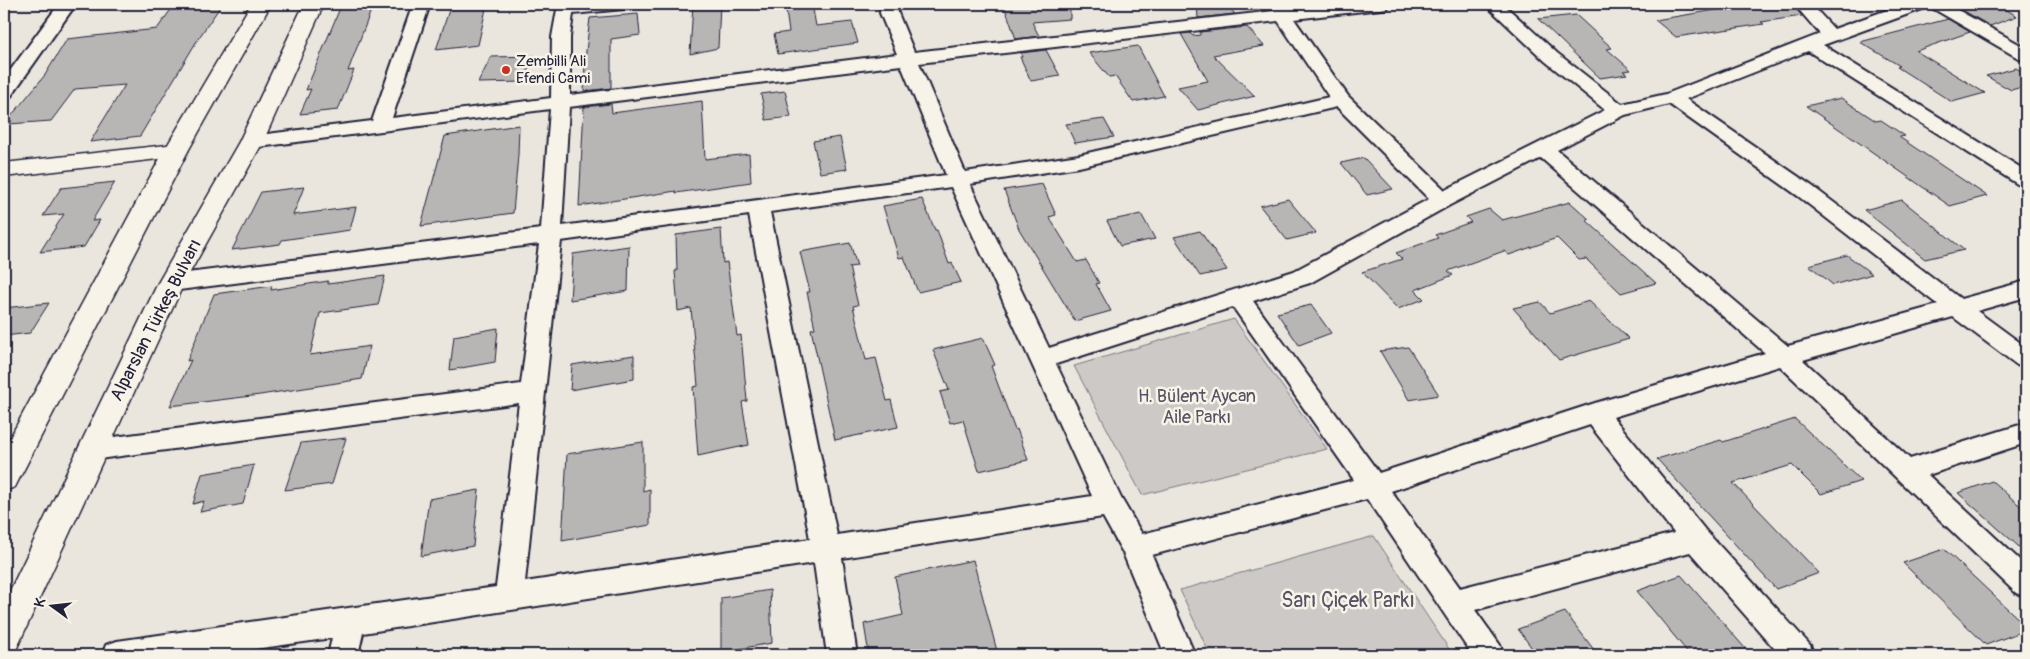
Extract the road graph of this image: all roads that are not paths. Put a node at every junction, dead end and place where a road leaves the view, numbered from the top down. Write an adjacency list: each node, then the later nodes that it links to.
1 (67, 4): 18 (street)
2 (261, 4): 27 (main road)
3 (314, 4): 25 (main road, Alparslan Türkeş Bulvarı)
4 (421, 4): 24 (street)
5 (623, 4): 12 (street)
6 (889, 4): 17 (street)
7 (1380, 4): 13 (street)
8 (1493, 4): 23 (street)
9 (1802, 4): 14 (street)
10 (1919, 4): 14 (street)
11 (1935, 4): 16 (street)
12 (566, 7): 22 (street)
13 (1282, 9): 17 (street); 21 (street)
14 (1831, 36): 15 (street)
15 (1809, 44): 20 (street); 30 (street)
16 (2026, 55)
17 (908, 58): 22 (street); 29 (street)
18 (12, 69): 19 (street)
19 (4, 92)
20 (1672, 98): 23 (street); 37 (street)
21 (1341, 100): 29 (street); 31 (street)
22 (560, 102): 24 (street); 33 (street)
23 (1618, 111): 26 (street)
24 (380, 126): 25 (street)
25 (251, 142): 34 (main road, Alparslan Türkeş Bulvarı)
26 (1543, 149): 31 (street); 38 (street)
27 (176, 152): 28 (main road); 46 (main road)
28 (4, 170)
29 (958, 180): 32 (street); 39 (street)
30 (2026, 180)
31 (1443, 200): 36 (street)
32 (758, 207): 33 (street); 50 (street)
33 (551, 235): 34 (street); 41 (street)
34 (171, 283): 44 (main road, Alparslan Türkeş Bulvarı)
35 (2026, 289): 37 (street)
36 (1238, 297): 39 (street); 47 (street)
37 (1957, 308): 38 (street); 40 (street)
38 (1784, 356): 42 (street); 45 (street)
39 (1042, 359): 48 (street)
40 (2026, 359)
41 (533, 392): 44 (street); 53 (street)
42 (1595, 414): 47 (street); 49 (street)
43 (2026, 433): 45 (street)
44 (91, 450): 56 (main road, Alparslan Türkeş Bulvarı)
45 (1905, 471): 52 (street)
46 (4, 478)
47 (1373, 486): 51 (street); 54 (street)
48 (1110, 505): 50 (street); 51 (street)
49 (1696, 540): 54 (street); 62 (street)
50 (826, 548): 53 (street); 59 (street)
51 (1135, 548): 60 (street)
52 (2026, 584)
53 (509, 597): 55 (street)
54 (1454, 603): 61 (street)
55 (350, 622): 57 (street); 58 (street)
56 (4, 639)
57 (117, 655)
58 (342, 655)
59 (842, 655)
60 (1180, 655)
61 (1489, 655)
62 (1798, 655)

